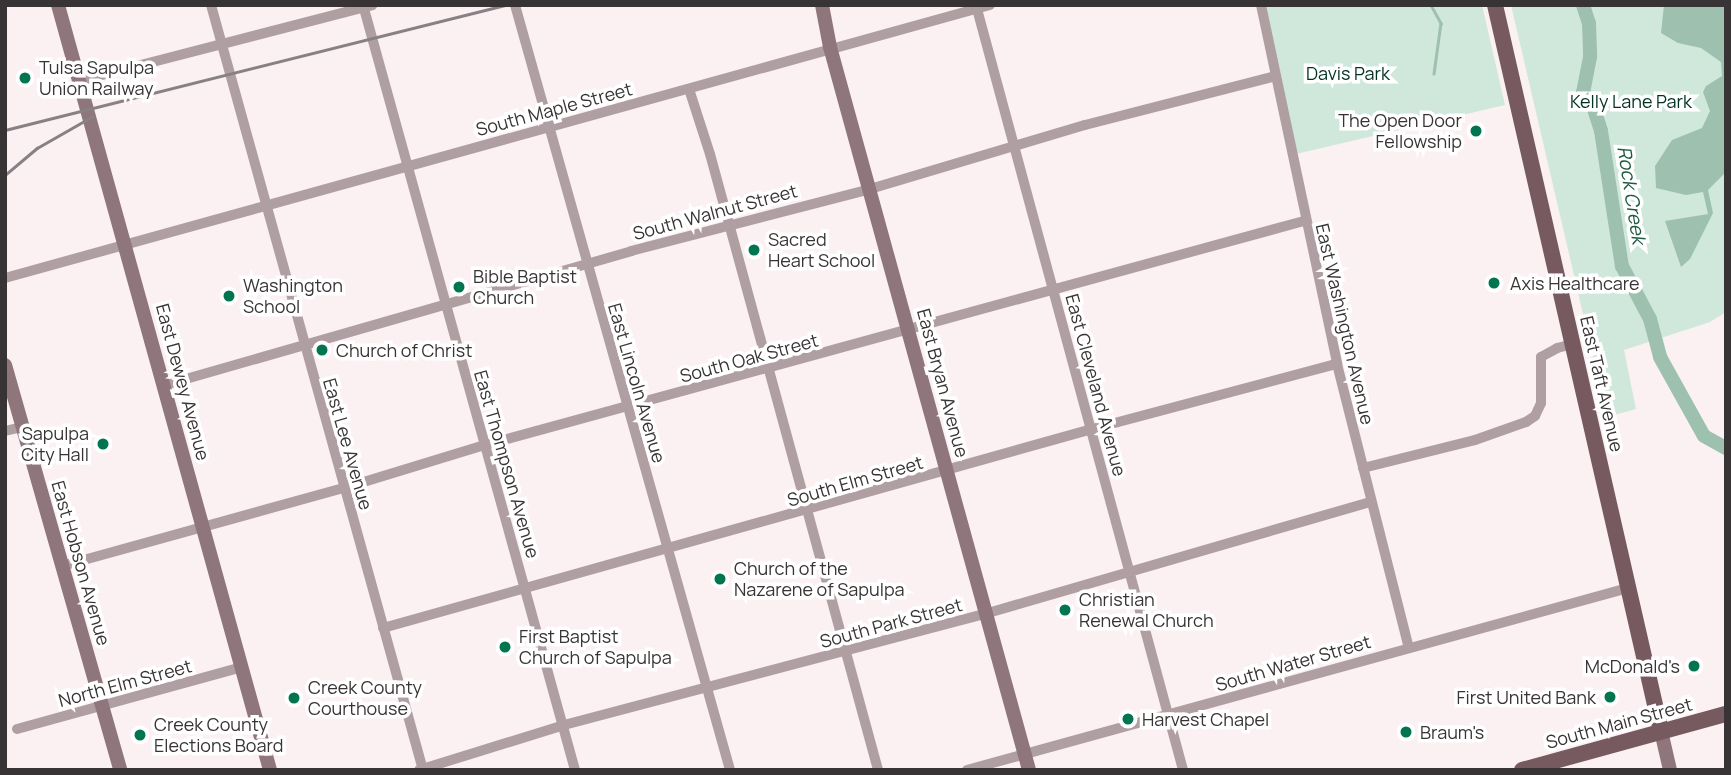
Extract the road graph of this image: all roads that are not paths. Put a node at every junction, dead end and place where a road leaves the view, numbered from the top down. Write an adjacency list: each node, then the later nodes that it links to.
1 (58, 5): 13 (street, East Dewey Avenue)
2 (211, 5): 10 (street, East Lee Avenue)
3 (515, 5): 15 (street, East Lincoln Avenue)
4 (822, 5): 11 (street, East Bryan Avenue)
5 (990, 5): 9 (street, South Maple Street)
6 (1261, 5): 12 (street, East Washington Avenue)
7 (1495, 5): 28 (main road, East Taft Avenue)
8 (366, 6): 10 (street); 17 (street, East Thompson Avenue)
9 (977, 9): 11 (street, South Maple Street); 16 (street, East Cleveland Avenue)
10 (222, 45): 13 (street); 19 (street, East Lee Avenue)
11 (830, 47): 14 (street, South Maple Street); 18 (street, East Bryan Avenue)
12 (1276, 76): 16 (street, South Walnut Street); 20 (street, East Washington Avenue)
13 (79, 81): 22 (street, East Dewey Avenue)
14 (689, 89): 15 (street, South Maple Street); 21 (street)
15 (548, 127): 17 (street, South Maple Street); 23 (street, East Lincoln Avenue)
16 (1013, 146): 18 (street, South Walnut Street); 25 (street, East Cleveland Avenue)
17 (407, 165): 19 (street, South Maple Street); 26 (street, East Thompson Avenue)
18 (870, 189): 21 (street, South Walnut Street); 27 (street, East Bryan Avenue)
19 (264, 206): 22 (street, South Maple Street); 29 (street, East Lee Avenue)
20 (1304, 221): 25 (street, South Oak Street); 30 (street, East Washington Avenue)
21 (729, 225): 23 (street, South Walnut Street); 32 (street)
22 (125, 244): 24 (street, South Maple Street); 33 (street, East Dewey Avenue)
23 (587, 264): 26 (street, South Walnut Street); 34 (street, East Lincoln Avenue)
24 (5, 278)
25 (1053, 289): 27 (street, South Oak Street); 36 (street, East Cleveland Avenue)
26 (445, 307): 29 (street, South Walnut Street); 38 (street, East Thompson Avenue)
27 (909, 330): 32 (street, South Oak Street); 40 (street, East Bryan Avenue)
28 (1573, 344): 39 (street); 49 (main road, East Taft Avenue)
29 (304, 345): 33 (street, South Walnut Street); 41 (street, East Lee Avenue)
30 (1336, 364): 36 (street, South Elm Street); 39 (street, East Washington Avenue)
31 (5, 365): 35 (street, East Hobson Avenue)
32 (768, 369): 34 (street, South Oak Street); 43 (street)
33 (164, 385): 44 (street, East Dewey Avenue)
34 (627, 408): 38 (street, South Oak Street); 45 (street, East Lincoln Avenue)
35 (22, 427): 37 (street); 46 (street, East Hobson Avenue)
36 (1092, 429): 40 (street, South Elm Street); 47 (street, East Cleveland Avenue)
37 (5, 431)
38 (485, 445): 41 (street, South Oak Street); 48 (street, East Thompson Avenue)
39 (1363, 468): 42 (street, East Washington Avenue)
40 (948, 471): 43 (street, South Elm Street); 50 (street, East Bryan Avenue)
41 (344, 488): 44 (street, South Oak Street); 51 (street, East Lee Avenue)
42 (1371, 502): 47 (street, South Park Street); 52 (street, East Washington Avenue)
43 (808, 511): 45 (street, South Elm Street); 53 (street)
44 (203, 527): 46 (street, South Oak Street); 54 (street, East Dewey Avenue)
45 (668, 547): 48 (street, South Elm Street); 55 (street, East Lincoln Avenue)
46 (62, 566): 56 (street, East Hobson Avenue)
47 (1130, 570): 50 (street, South Park Street); 58 (street, East Cleveland Avenue)
48 (526, 586): 51 (street, South Elm Street); 59 (street, East Thompson Avenue)
49 (1628, 588): 52 (street, South Water Street); 61 (main road, East Taft Avenue)
50 (988, 613): 53 (street, South Park Street); 62 (street, East Bryan Avenue)
51 (383, 628): 63 (street, East Lee Avenue)
52 (1409, 648): 58 (street, South Water Street)
53 (847, 651): 55 (street, South Park Street); 68 (street)
54 (242, 667): 56 (street, North Elm Street); 65 (street, East Dewey Avenue)
55 (708, 688): 59 (street, South Park Street); 67 (street, East Lincoln Avenue)
56 (102, 706): 60 (street, North Elm Street); 64 (street, East Hobson Avenue)
57 (1726, 714): 61 (main road, South Main Street)
58 (1168, 715): 62 (street, South Water Street); 71 (street, East Cleveland Avenue)
59 (564, 725): 63 (street, South Park Street); 66 (street, East Thompson Avenue)
60 (17, 729)
61 (1661, 731): 72 (main road, South Main Street); 73 (street)
62 (1025, 754): 69 (street, South Water Street); 70 (street, East Bryan Avenue)
63 (422, 769)
64 (121, 770)
65 (270, 770)
66 (576, 770)
67 (730, 770)
68 (878, 770)
69 (967, 770)
70 (1029, 770)
71 (1183, 770)
72 (1522, 770)
73 (1670, 770)

